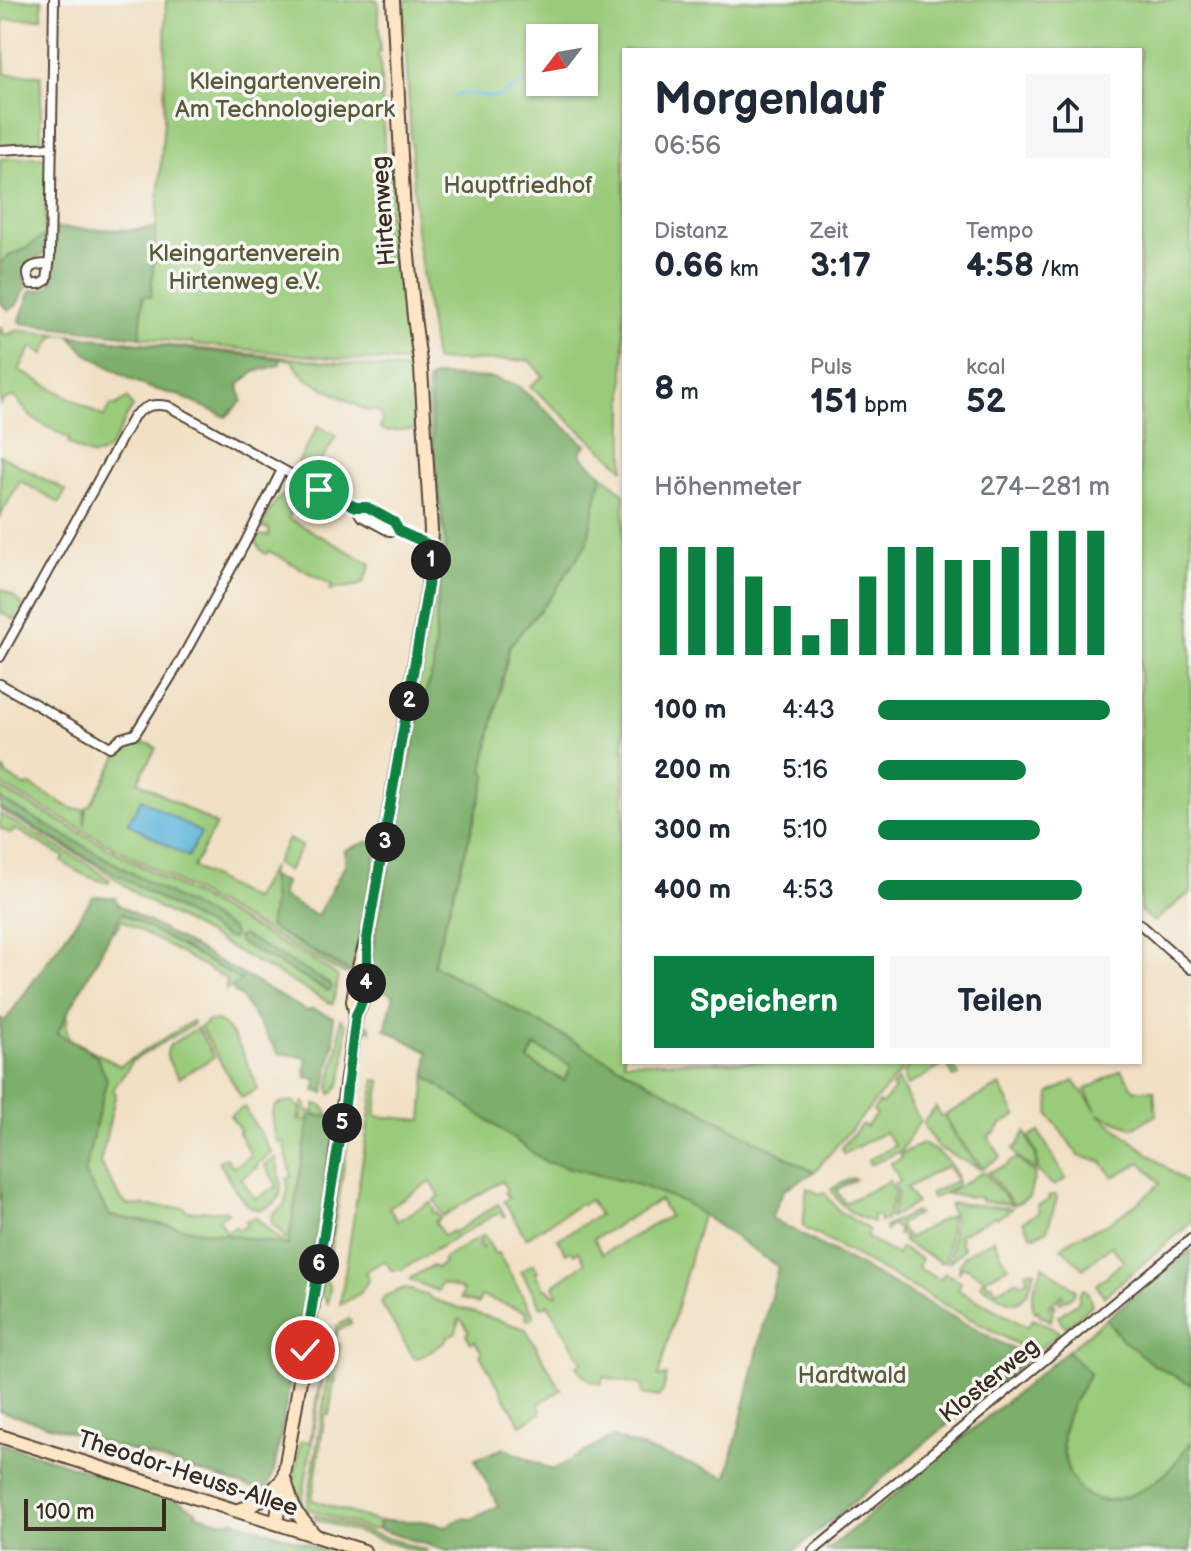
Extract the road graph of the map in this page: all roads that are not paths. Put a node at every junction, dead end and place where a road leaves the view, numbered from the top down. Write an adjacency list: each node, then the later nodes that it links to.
1 (54, 0): 3 (street)
2 (393, 0): 7 (street, Hirtenweg)
3 (52, 147): 4 (street); 5 (street)
4 (0, 150)
5 (49, 264)
6 (282, 470): 7 (street); 8 (street); 9 (street)
7 (432, 546): 14 (street, Hirtenweg)
8 (0, 657)
9 (0, 684)
10 (1142, 926): 11 (street)
11 (1191, 969)
12 (1191, 1239): 19 (street, Klosterweg)
13 (0, 1436): 15 (street, Theodor-Heuss-Allee)
14 (284, 1478): 15 (street); 16 (street, Hirtenweg); 17 (street)
15 (238, 1511): 16 (street, Theodor-Heuss-Allee)
16 (276, 1523): 17 (street, Theodor-Heuss-Allee)
17 (316, 1536): 18 (street, Theodor-Heuss-Allee)
18 (364, 1551)
19 (813, 1551)

